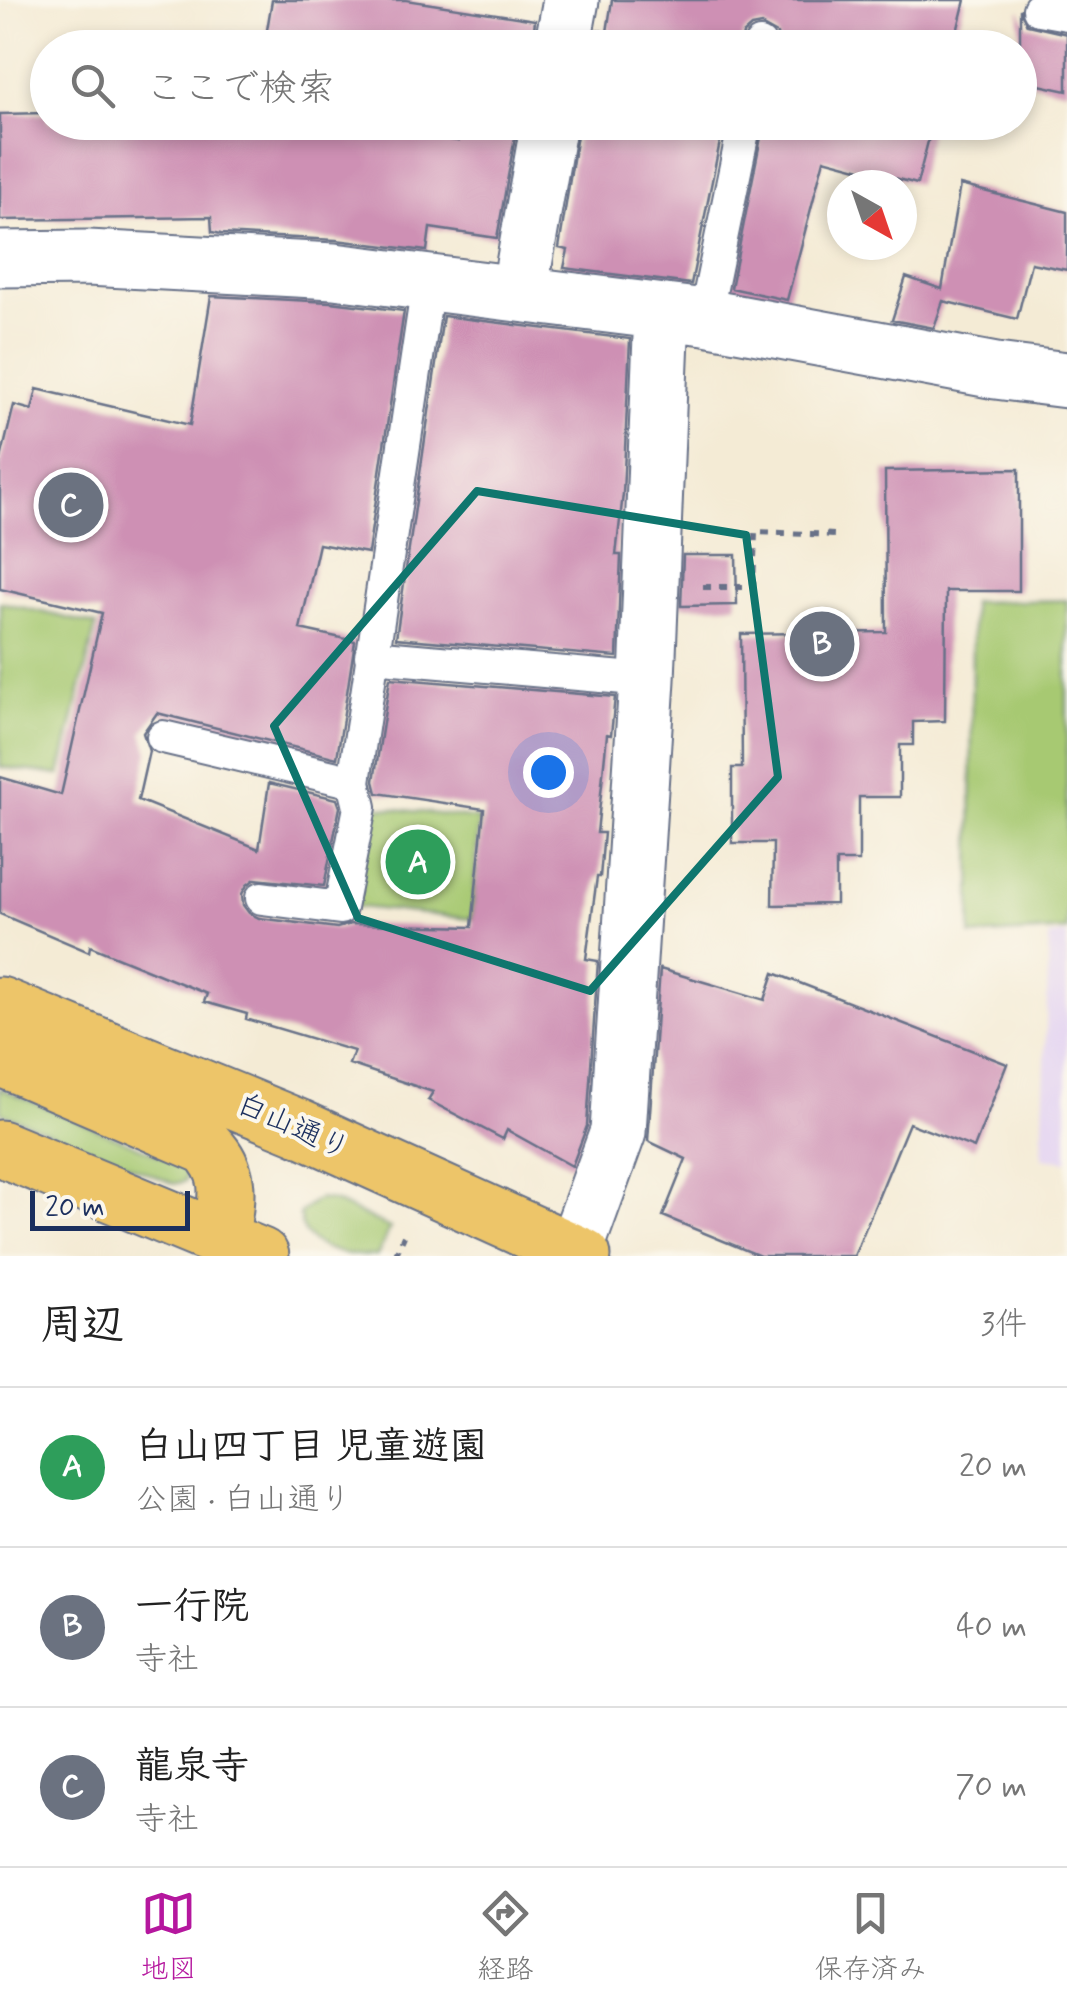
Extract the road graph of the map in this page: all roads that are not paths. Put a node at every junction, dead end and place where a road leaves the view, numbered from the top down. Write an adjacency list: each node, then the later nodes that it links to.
1 (571, 0): 2 (street)
2 (565, 30)
3 (546, 140): 7 (street)
4 (738, 140): 8 (lane)
5 (0, 258): 6 (street)
6 (428, 284): 7 (street); 10 (lane)
7 (519, 293): 8 (street)
8 (684, 315): 9 (street); 11 (street)
9 (1067, 380)
10 (371, 656): 11 (lane); 13 (lane)
11 (647, 680): 19 (street)
12 (164, 737): 13 (lane)
13 (354, 782): 14 (lane)
14 (262, 898)
15 (0, 1004): 19 (main road, 白山通り)
16 (0, 1058): 18 (main road)
17 (0, 1148): 18 (main road)
18 (233, 1250)
19 (577, 1255)

